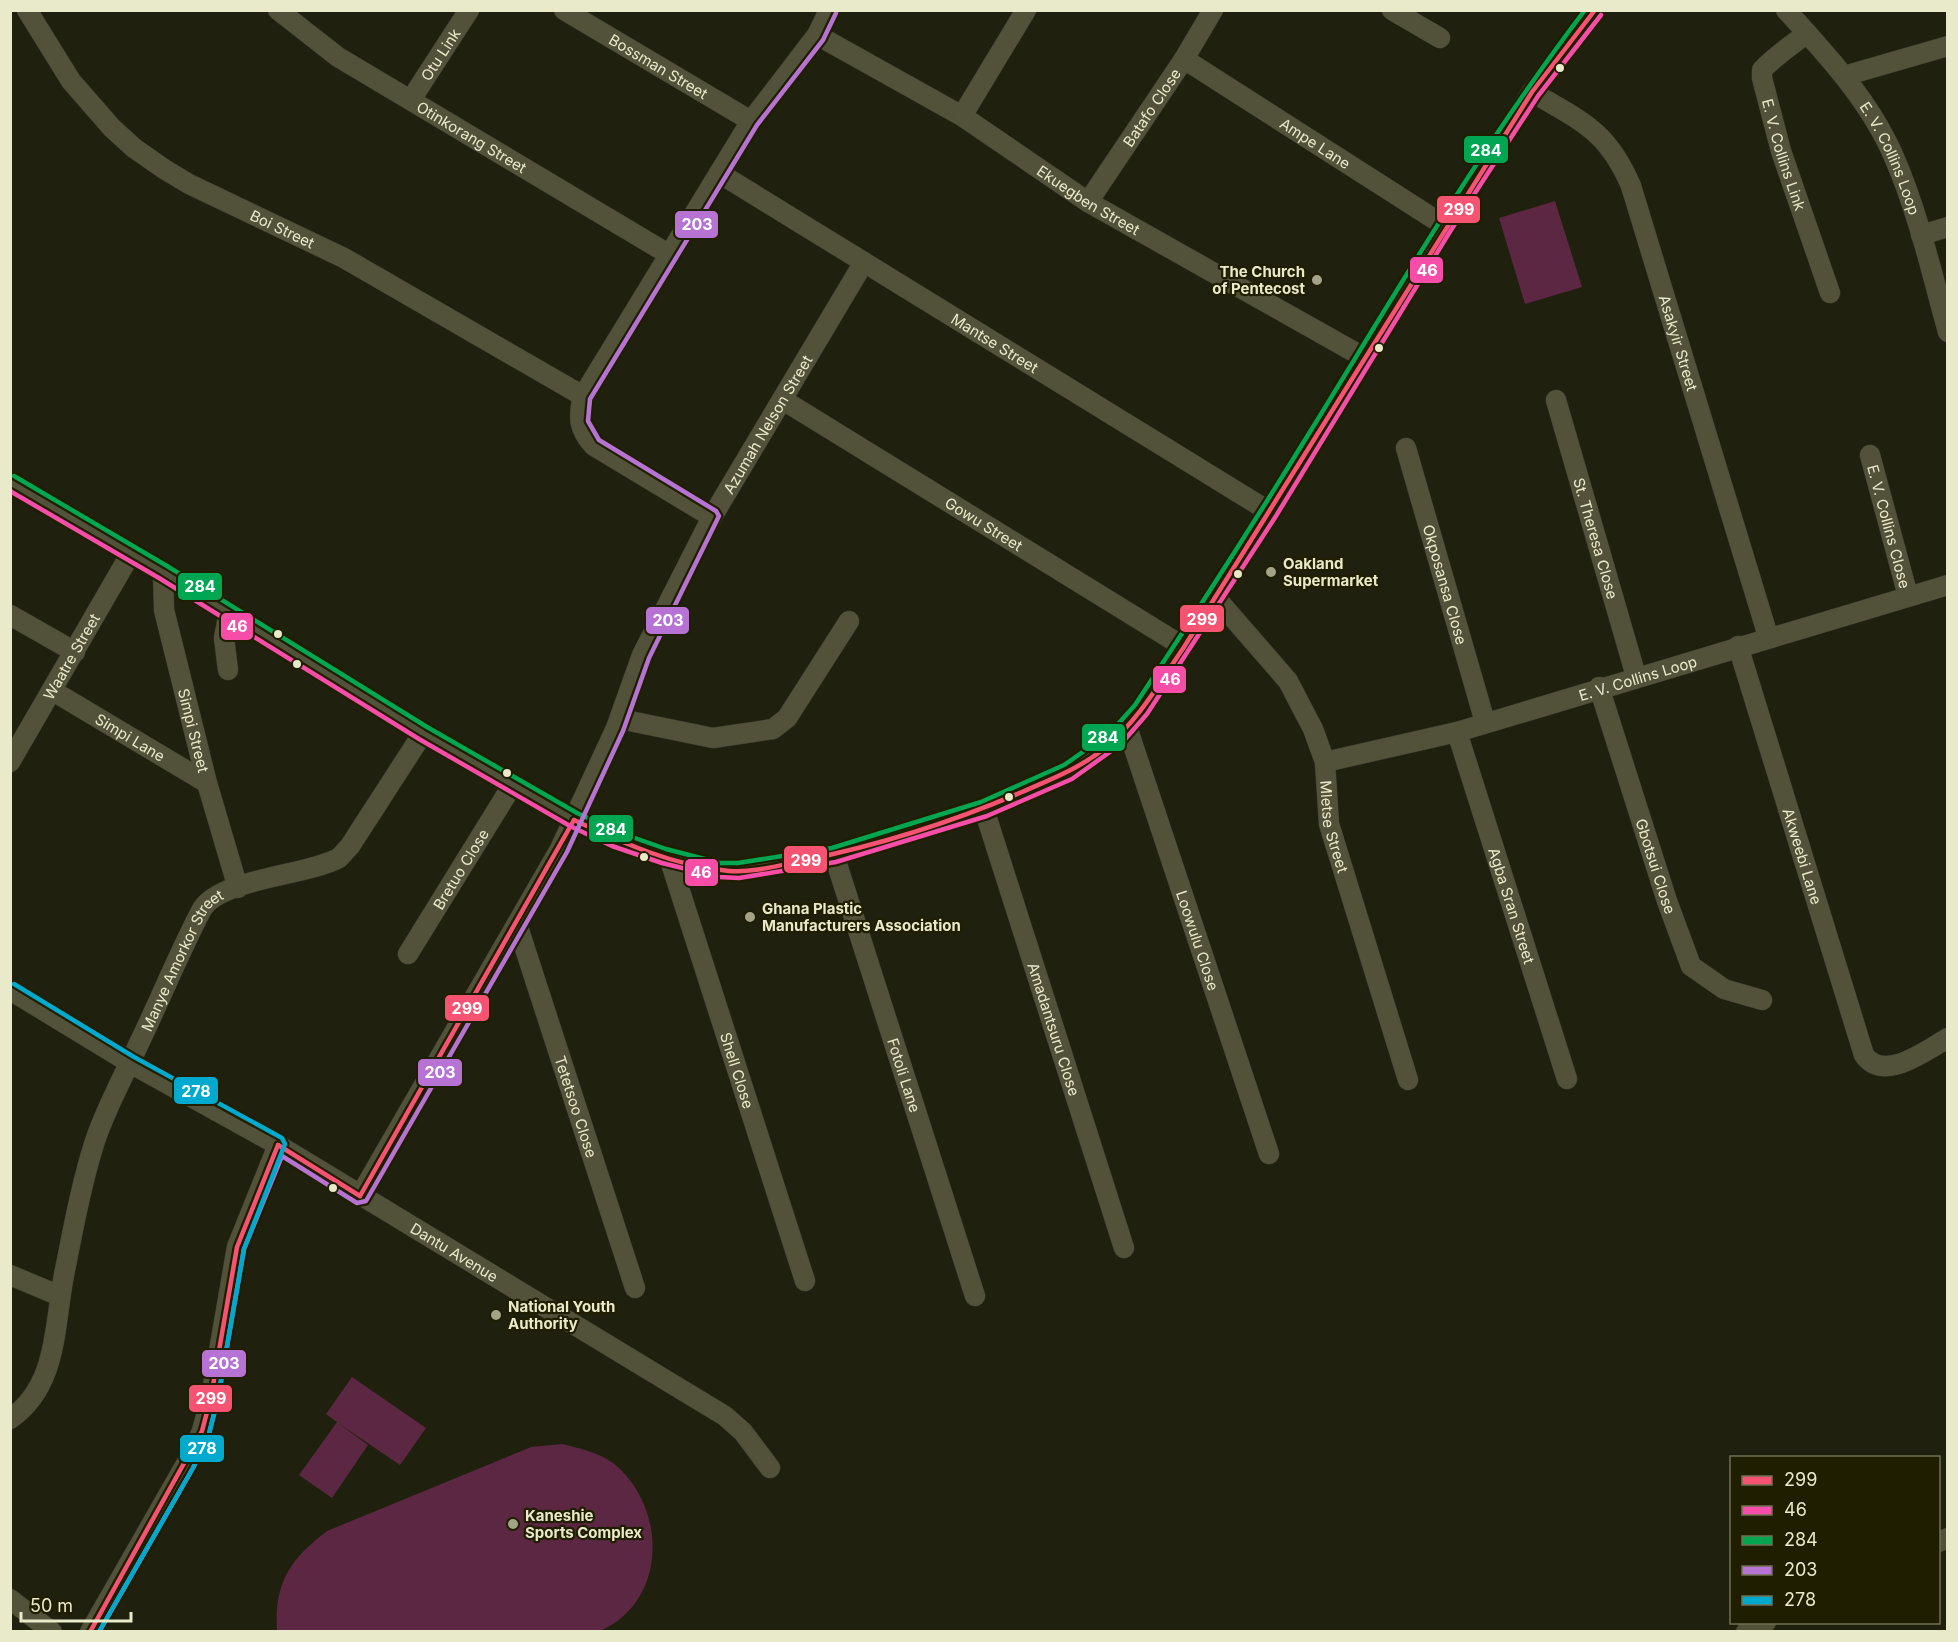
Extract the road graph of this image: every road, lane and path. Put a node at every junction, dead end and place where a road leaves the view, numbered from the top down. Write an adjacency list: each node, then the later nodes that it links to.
1 (278, 10): 18 (street, Otinkorang Street)
2 (469, 10): 18 (street, Otu Link)
3 (564, 10): 20 (street, Bossman Street)
4 (829, 10): 12 (street)
5 (1026, 10): 19 (street)
6 (1213, 10): 15 (street, Batafo Close)
7 (1392, 10): 13 (street)
8 (1595, 10): 17 (street)
9 (1786, 10): 11 (street, E. V. Collins Loop)
10 (31, 12): 31 (street, Boi Street)
11 (1807, 33): 16 (street, E. V. Collins Loop); 28 (street, E. V. Collins Link)
12 (817, 35): 19 (street, Ekuegben Street); 20 (street)
13 (1440, 38)
14 (1947, 46): 16 (street)
15 (1184, 59): 22 (street, Batafo Close); 23 (street, Ampe Lane)
16 (1844, 76): 25 (street, E. V. Collins Loop)
17 (1532, 92): 23 (street); 47 (street, Asakyir Street)
18 (412, 98): 26 (street, Otinkorang Street)
19 (962, 116): 22 (street, Ekuegben Street)
20 (751, 121): 21 (street)
21 (719, 173): 26 (street); 27 (street, Mantse Street)
22 (1088, 202): 30 (street, Ekuegben Street)
23 (1446, 226): 30 (street)
24 (1947, 227): 25 (street)
25 (1921, 235): 29 (street, E. V. Collins Loop)
26 (670, 255): 31 (street)
27 (864, 262): 32 (street, Azumah Nelson Street); 37 (street, Mantse Street)
28 (1830, 293)
29 (1947, 332)
30 (1365, 358): 37 (street)
31 (583, 396): 38 (street)
32 (783, 400): 38 (street, Azumah Nelson Street); 49 (street, Gowu Street)
33 (1556, 400): 52 (street, St. Theresa Close)
34 (1406, 448): 56 (street, Okposansa Close)
35 (1870, 455): 42 (street, E. V. Collins Close)
36 (10, 482): 39 (street)
37 (1270, 512): 43 (street)
38 (712, 517): 55 (street, Azumah Nelson Street)
39 (131, 552): 40 (street); 50 (street, Waatre Street)
40 (163, 572): 44 (street); 62 (street, Simpi Street)
41 (1947, 585): 42 (street, E. V. Collins Loop)
42 (1908, 596): 47 (street, E. V. Collins Loop)
43 (1215, 597): 49 (street); 61 (street, Mletse Street)
44 (229, 612): 51 (street); 59 (street)
45 (10, 615): 50 (street)
46 (849, 621): 55 (street)
47 (1768, 636): 48 (street, E. V. Collins Loop)
48 (1738, 646): 52 (street, E. V. Collins Loop); 73 (street, Akweebi Lane)
49 (1184, 647): 57 (street)
50 (75, 652): 54 (street, Waatre Street)
51 (228, 670)
52 (1636, 676): 53 (street, E. V. Collins Loop)
53 (1599, 687): 56 (street, E. V. Collins Loop); 72 (street, Gbotsui Close)
54 (53, 691): 60 (street, Waatre Street); 62 (street, Simpi Lane)
55 (620, 718): 65 (street, Azumah Nelson Street)
56 (1485, 722): 58 (street, E. V. Collins Loop)
57 (1128, 727): 64 (street); 78 (street, Loowulu Close)
58 (1457, 732): 61 (street, E. V. Collins Loop); 75 (street, Agba Sran Street)
59 (423, 733): 63 (street); 68 (street, Manye Amorkor Street)
60 (10, 762)
61 (1326, 762): 76 (street, Mletse Street)
62 (207, 783): 68 (street, Simpi Street)
63 (513, 784): 65 (street); 70 (street, Bretuo Close)
64 (984, 809): 66 (street); 80 (street, Amadantsuru Close)
65 (574, 820): 67 (street); 69 (street, Azumah Nelson Street)
66 (834, 855): 67 (street); 85 (street, Fotoli Lane)
67 (669, 857): 82 (street, Shell Close)
68 (238, 888): 74 (street, Manye Amorkor Street)
69 (517, 924): 79 (street, Azumah Nelson Street); 83 (street, Tetetsoo Close)
70 (408, 954)
71 (10, 990): 74 (street, Dantu Avenue)
72 (1762, 1000)
73 (1947, 1038)
74 (130, 1063): 77 (street, Dantu Avenue); 84 (street, Manye Amorkor Street)
75 (1567, 1079)
76 (1408, 1080)
77 (278, 1145): 79 (street, Dantu Avenue); 91 (street)
78 (1269, 1154)
79 (360, 1196): 87 (street, Dantu Avenue)
80 (1124, 1248)
81 (10, 1275): 84 (street)
82 (805, 1281)
83 (635, 1288)
84 (60, 1296): 86 (street, Manye Amorkor Street)
85 (975, 1296)
86 (10, 1419)
87 (770, 1468)
88 (10, 1599): 90 (street)
89 (1764, 1624): 92 (street)
90 (52, 1632)
91 (90, 1632)
92 (1746, 1632)

